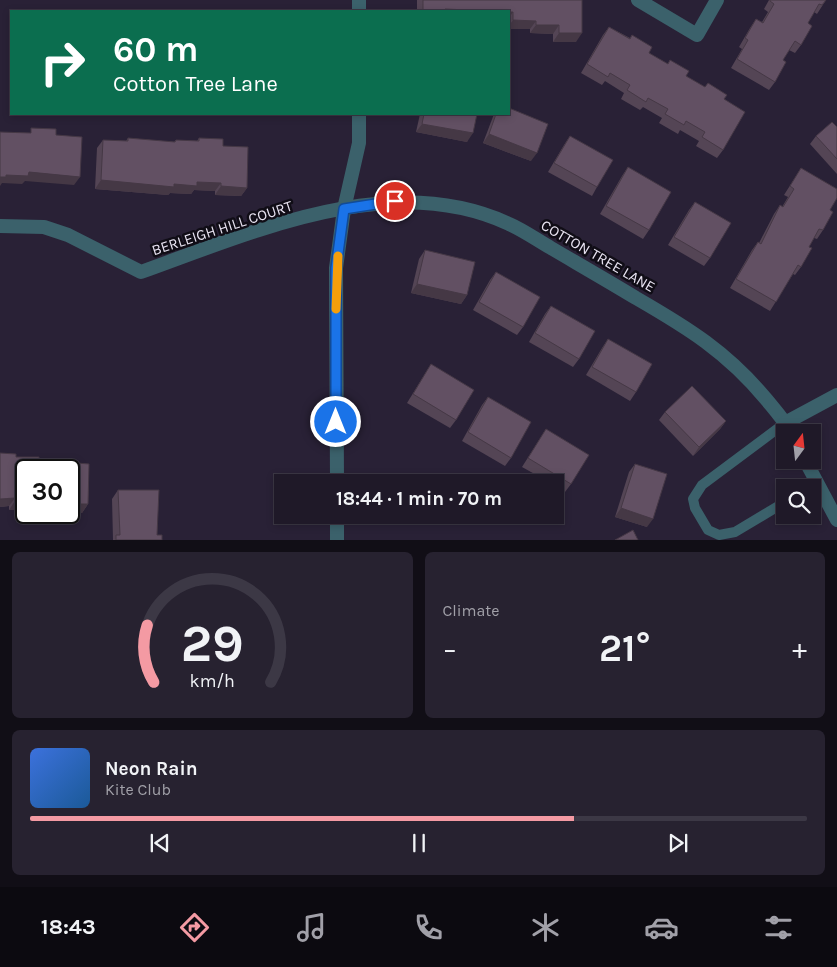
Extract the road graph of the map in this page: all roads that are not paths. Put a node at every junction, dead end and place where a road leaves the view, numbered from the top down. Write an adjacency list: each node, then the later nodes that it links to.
1 (638, 0): 2 (street)
2 (717, 0)
3 (359, 115): 4 (street)
4 (344, 209): 5 (street, BERLEIGH HILL COURT); 7 (street, COTTON TREE LANE); 10 (street)
5 (0, 226)
6 (837, 395): 8 (street)
7 (785, 424)
8 (794, 424)
9 (776, 436): 12 (lane)
10 (336, 474)
11 (821, 497): 13 (street)
12 (776, 507)
13 (837, 520)
14 (337, 524): 15 (street)
15 (338, 540)

